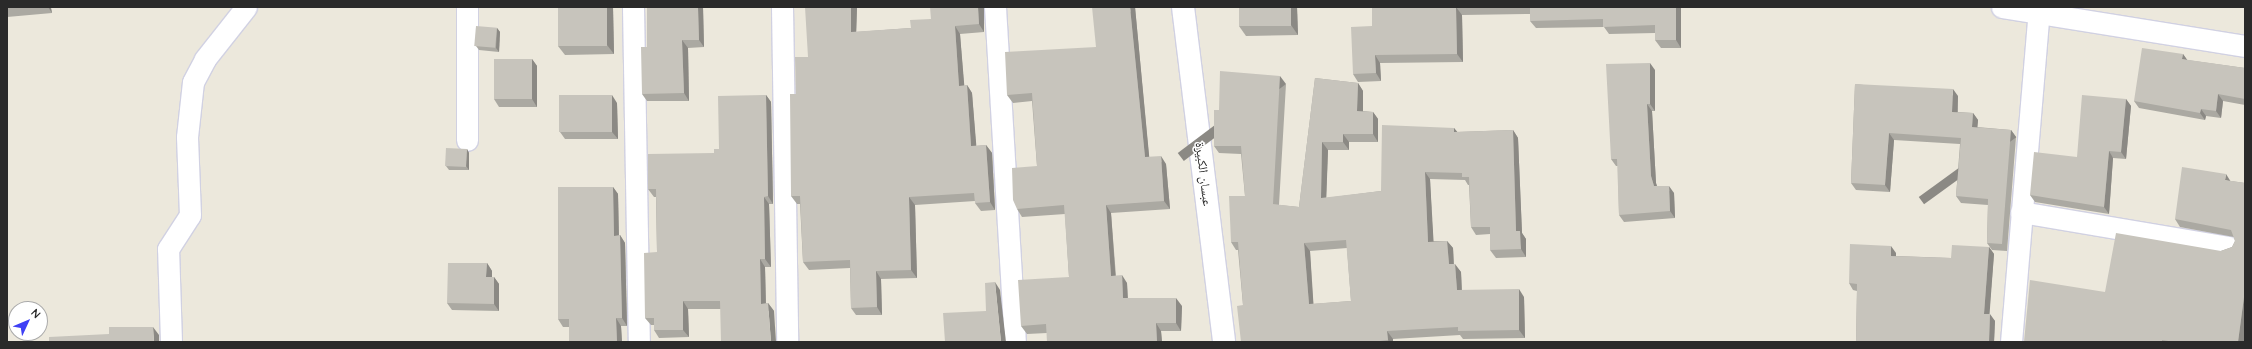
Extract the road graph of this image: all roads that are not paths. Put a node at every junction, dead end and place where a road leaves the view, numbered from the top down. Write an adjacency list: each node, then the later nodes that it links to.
1 (246, 7): 13 (street)
2 (467, 7): 10 (street)
3 (633, 7): 14 (street)
4 (782, 7): 15 (street)
5 (995, 7): 16 (street)
6 (1183, 7): 17 (main road, عبسان الكبيرة)
7 (2002, 7): 8 (street)
8 (2039, 11): 9 (street); 11 (street)
9 (2245, 46)
10 (468, 140)
11 (2022, 212): 12 (street); 18 (street)
12 (2229, 247)
13 (171, 342)
14 (639, 342)
15 (787, 342)
16 (1015, 342)
17 (1224, 342)
18 (2011, 342)

